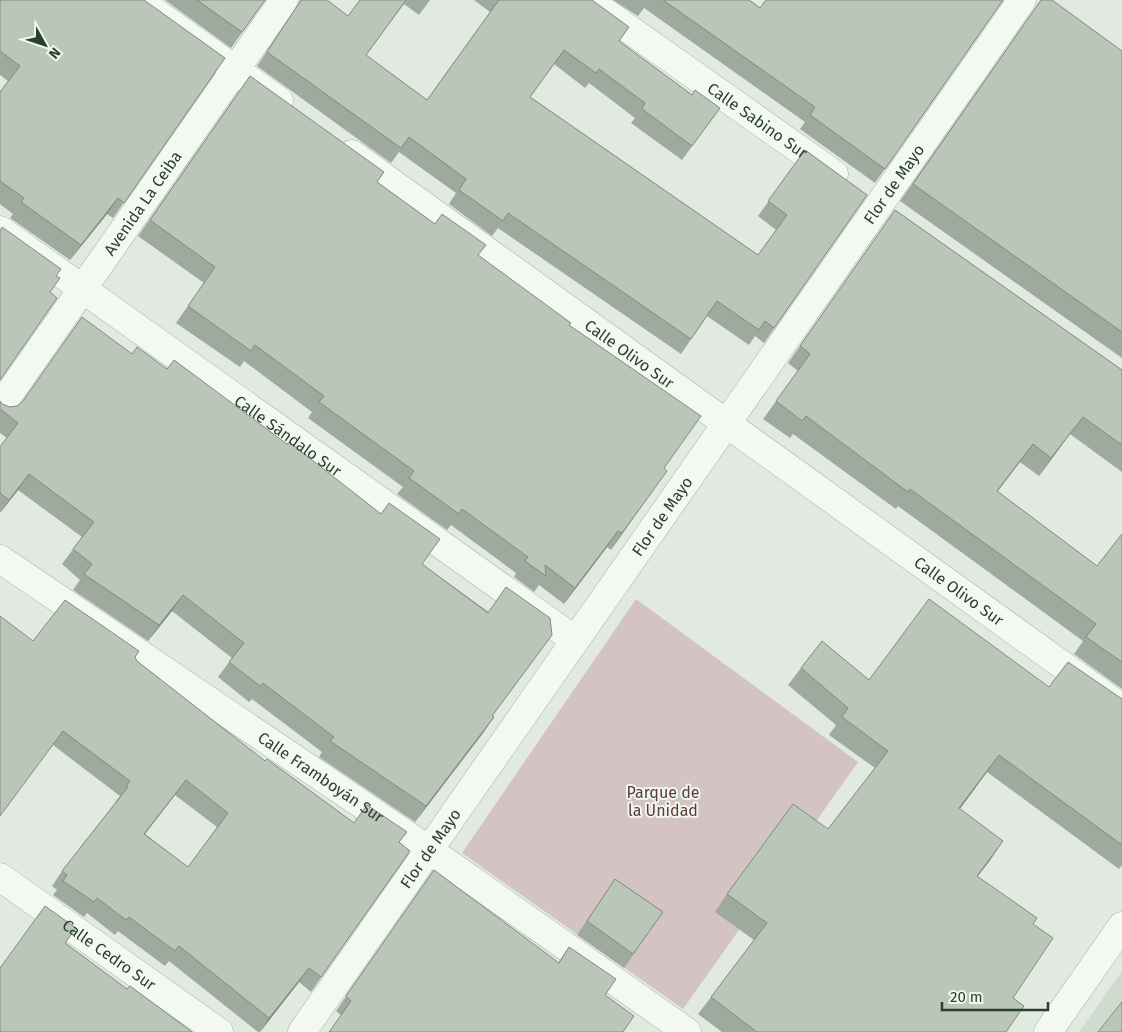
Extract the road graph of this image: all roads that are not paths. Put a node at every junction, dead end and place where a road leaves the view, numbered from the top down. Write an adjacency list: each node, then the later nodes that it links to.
1 (138, 0): 5 (street)
2 (284, 0): 5 (street, Avenida La Ceiba)
3 (588, 0): 8 (street, Calle Sabino Sur)
4 (1022, 0): 8 (street, Flor de Mayo)
5 (236, 70): 6 (street); 11 (street, Avenida La Ceiba)
6 (300, 116)
7 (332, 139): 13 (street, Calle Olivo Sur)
8 (865, 195): 9 (street, Calle Sabino Sur); 13 (street, Flor de Mayo)
9 (903, 222)
10 (0, 230): 11 (street, Calle Sándalo Sur)
11 (82, 289): 12 (street, Avenida La Ceiba); 15 (street, Calle Sándalo Sur)
12 (0, 407)
13 (726, 423): 15 (street, Flor de Mayo); 16 (street, Calle Olivo Sur)
14 (0, 559): 17 (street, Calle Framboyán Sur)
15 (575, 640): 17 (street, Flor de Mayo)
16 (1122, 708)
17 (429, 850): 21 (street, Flor de Mayo); 22 (street, Calle Framboyán Sur)
18 (0, 877): 20 (street, Calle Cedro Sur)
19 (1122, 926): 23 (street)
20 (219, 1032)
21 (302, 1032)
22 (687, 1032)
23 (1048, 1032)

